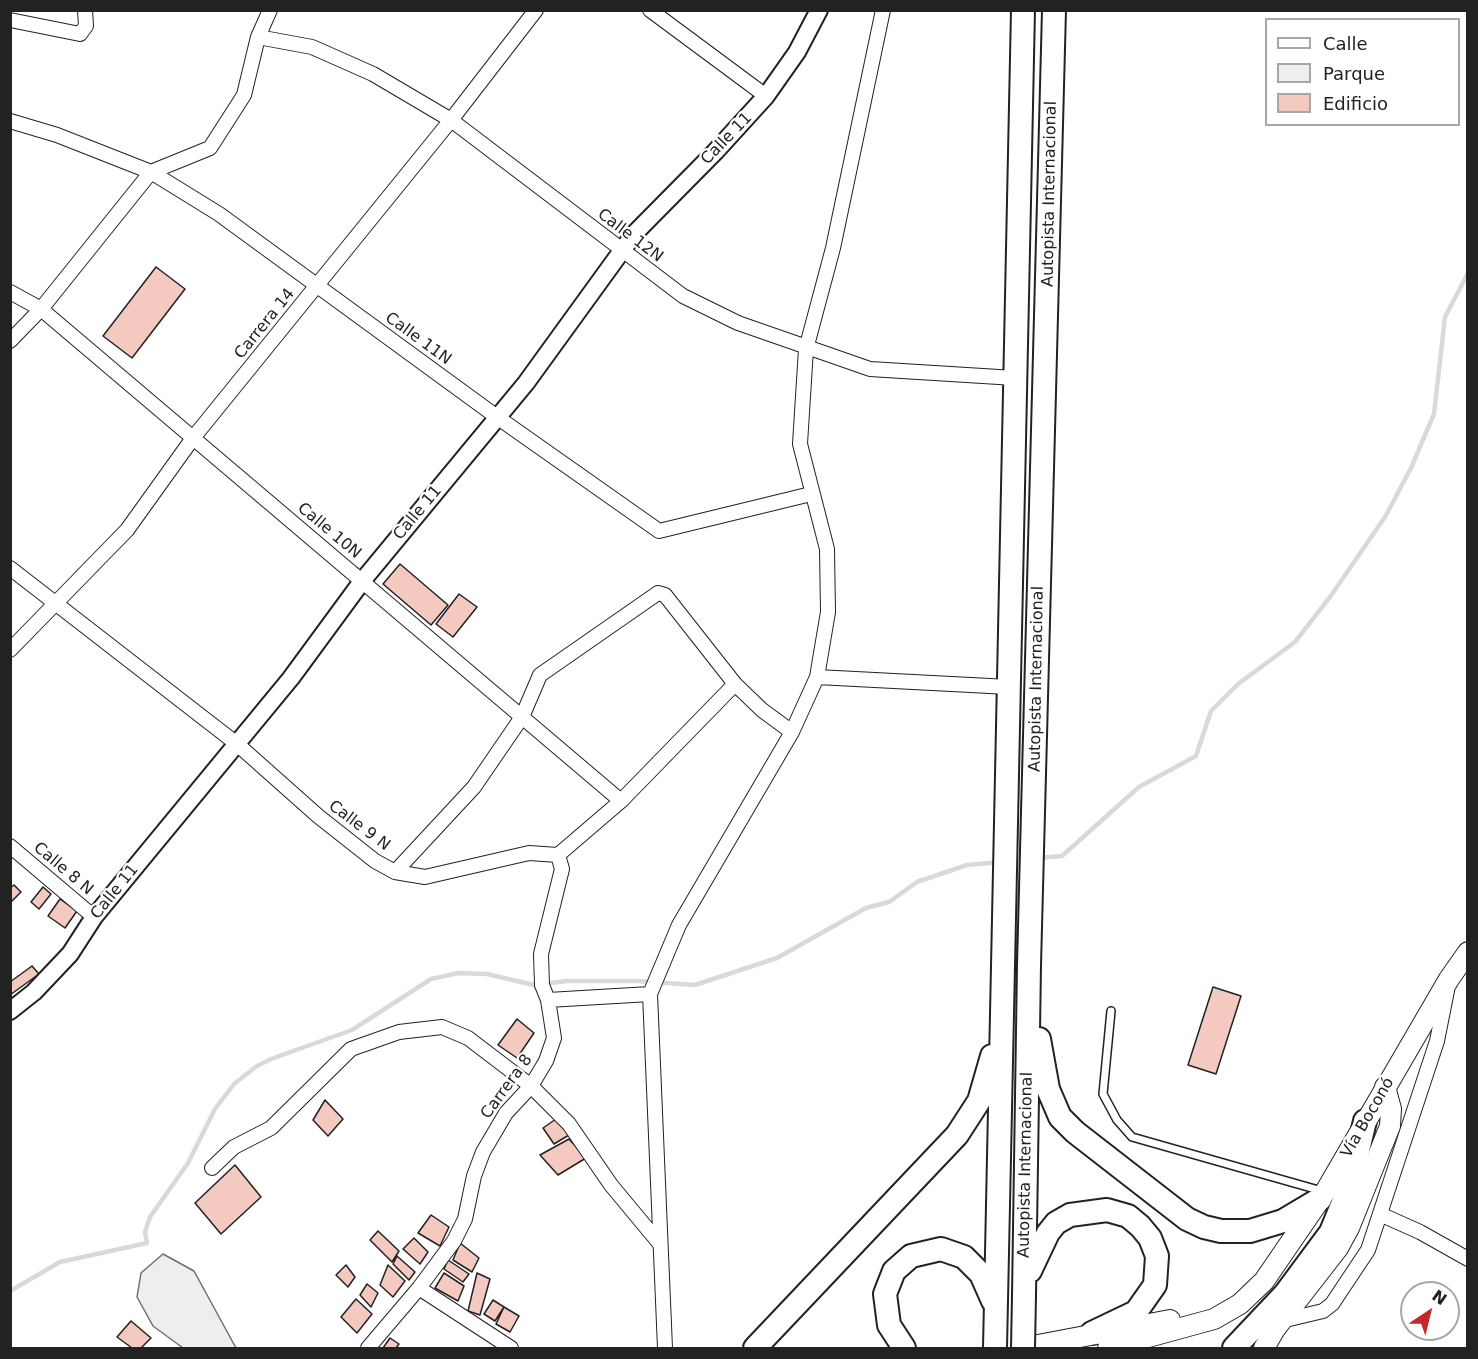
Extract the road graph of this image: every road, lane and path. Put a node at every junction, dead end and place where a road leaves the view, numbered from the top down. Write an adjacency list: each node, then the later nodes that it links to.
1 (85, 10): 9 (street)
2 (536, 10): 12 (street, Carrera 14)
3 (650, 10): 11 (street)
4 (819, 10): 11 (street, Calle 11)
5 (883, 10): 20 (street)
6 (1023, 10): 21 (highway, Autopista Internacional)
7 (1054, 10): 41 (highway, Autopista Internacional)
8 (268, 11): 10 (street)
9 (10, 20)
10 (258, 37): 12 (street, Calle 12N); 14 (street)
11 (766, 96): 15 (street, Calle 11)
12 (451, 120): 15 (street, Calle 12N); 16 (street, Carrera 14)
13 (10, 121): 14 (street, Calle 11N)
14 (151, 172): 16 (street, Calle 11N); 18 (street)
15 (621, 251): 20 (street, Calle 12N); 22 (street, Calle 11)
16 (317, 287): 22 (street, Calle 11N); 23 (street, Carrera 14)
17 (10, 292): 18 (street, Calle 10N)
18 (41, 309): 19 (street); 23 (street, Calle 10N)
19 (10, 342)
20 (806, 349): 21 (street, Calle 12N); 24 (street)
21 (1016, 378): 31 (highway, Autopista Internacional)
22 (497, 417): 24 (street, Calle 11N); 26 (street, Calle 11)
23 (193, 438): 26 (street, Calle 10N); 27 (street, Carrera 14)
24 (811, 494): 29 (street)
25 (10, 568): 27 (street, Calle 9 N)
26 (363, 580): 32 (street, Calle 10N); 34 (street, Calle 11)
27 (55, 604): 28 (street, Carrera 14); 34 (street, Calle 9 N)
28 (10, 650)
29 (817, 677): 31 (street); 33 (street)
30 (735, 684): 32 (street); 33 (street); 35 (street)
31 (1009, 687): 45 (highway, Autopista Internacional)
32 (522, 717): 35 (street, Calle 10N); 38 (street)
33 (792, 732): 43 (street)
34 (237, 744): 38 (street, Calle 9 N); 39 (street, Calle 11)
35 (621, 801): 37 (street)
36 (10, 846): 39 (street, Calle 8 N)
37 (558, 855): 38 (street, Calle 9 N); 44 (street, Carrera 8)
38 (395, 872)
39 (94, 916): 46 (street, Calle 11)
40 (1467, 952): 42 (main road, Vía Boconó)
41 (1029, 965): 52 (highway); 59 (highway, Autopista Internacional)
42 (1449, 979): 49 (main road, Vía Boconó); 53 (street)
43 (650, 994): 44 (street); 54 (street)
44 (548, 1000): 48 (street, Carrera 8)
45 (1003, 1008): 60 (highway, Autopista Internacional); 67 (highway)
46 (10, 1011)
47 (1111, 1011): 52 (lane)
48 (531, 1086): 51 (street); 54 (street); 58 (street, Carrera 8)
49 (1385, 1087): 50 (main road, Vía Boconó); 55 (main road)
50 (1365, 1121): 52 (main road, Vía Boconó); 70 (highway)
51 (212, 1168)
52 (1323, 1196): 62 (main road, Vía Boconó)
53 (1382, 1215): 56 (street); 57 (street)
54 (660, 1245): 66 (street)
55 (1338, 1248): 57 (street); 61 (main road)
56 (1467, 1259)
57 (1360, 1263): 61 (street)
58 (419, 1288): 64 (street, Carrera 8); 65 (street)
59 (1024, 1289): 62 (highway); 63 (highway, Autopista Internacional, bridge)
60 (995, 1312): 68 (highway); 69 (highway, Autopista Internacional)
61 (1281, 1321): 71 (main road)
62 (1100, 1341): 63 (main road, Vía Boconó)
63 (1023, 1346)
64 (368, 1348)
65 (511, 1348)
66 (665, 1348)
67 (755, 1348)
68 (904, 1348)
69 (995, 1348)
70 (1234, 1348)
71 (1264, 1348)

